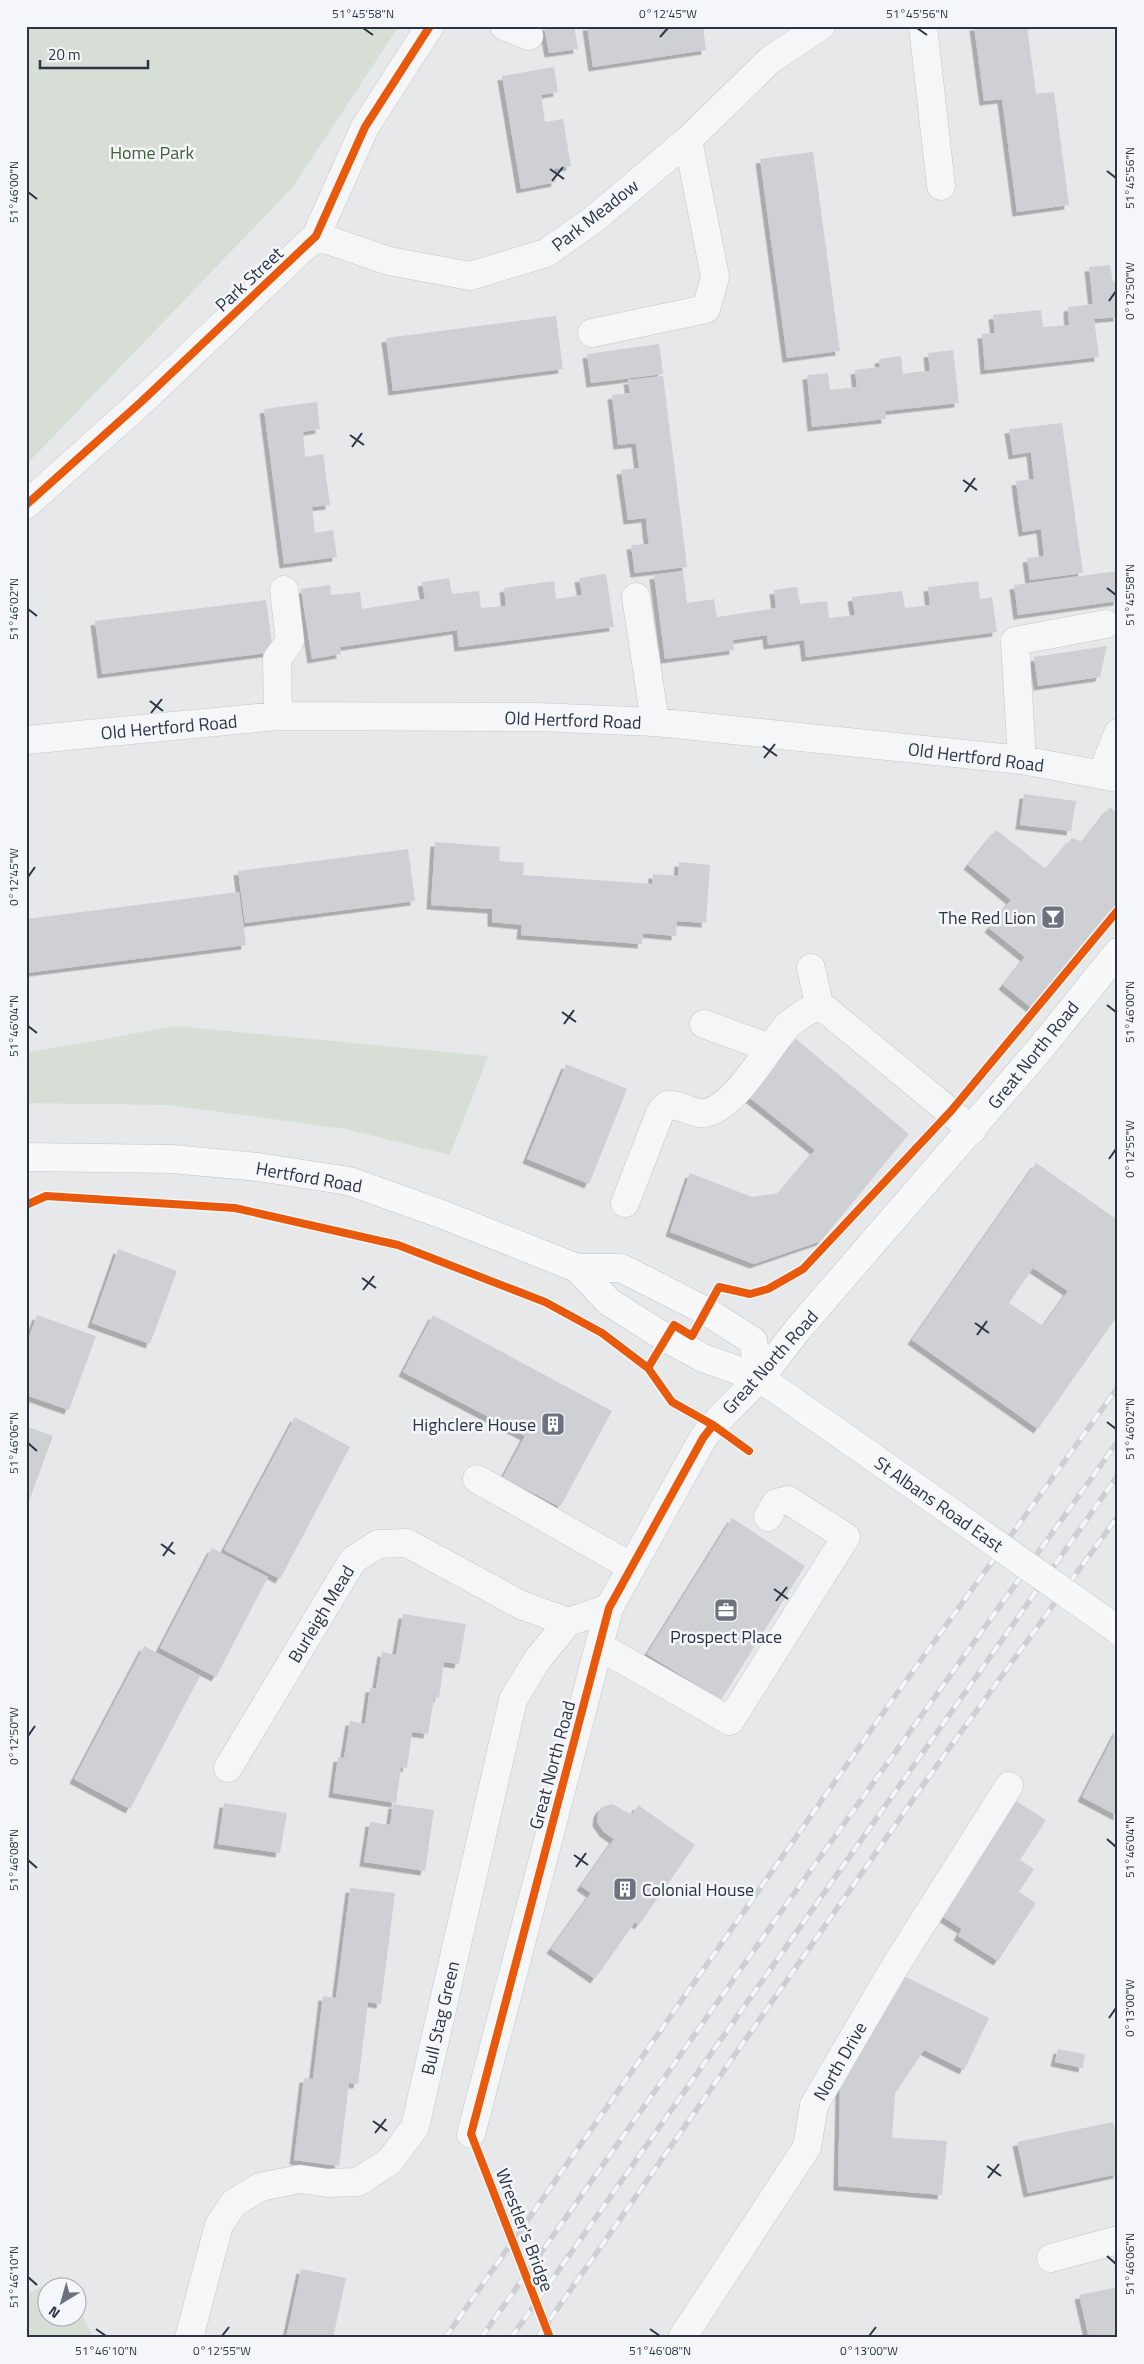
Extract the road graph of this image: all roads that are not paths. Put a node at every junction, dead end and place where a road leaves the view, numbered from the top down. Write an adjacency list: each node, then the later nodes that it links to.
1 (430, 26): 8 (street, Park Street)
2 (504, 26): 5 (street)
3 (821, 26): 6 (street, Park Meadow)
4 (923, 26): 7 (street)
5 (529, 36)
6 (688, 140): 8 (street, Park Meadow); 9 (street)
7 (941, 186)
8 (316, 236): 10 (street, Park Street)
9 (592, 333)
10 (26, 505)
11 (284, 590): 14 (street)
12 (636, 597): 15 (street)
13 (1106, 624): 18 (street)
14 (278, 716): 15 (street, Old Hertford Road); 17 (street, Old Hertford Road)
15 (655, 722): 18 (street, Old Hertford Road)
16 (1118, 733): 19 (street)
17 (26, 740)
18 (1022, 760): 19 (street, Old Hertford Road)
19 (1110, 776)
20 (1118, 952): 25 (main road, Great North Road)
21 (811, 968): 22 (street)
22 (819, 1004): 24 (street); 25 (street)
23 (704, 1024): 24 (street)
24 (770, 1048): 27 (street)
25 (972, 1130): 29 (main road, Great North Road)
26 (26, 1157): 28 (main road, Hertford Road)
27 (626, 1203)
28 (577, 1268): 29 (main road, Hertford Road); 29 (main road, Hertford Road)
29 (760, 1378): 32 (street, Great North Road); 35 (main road, St Albans Road East, bridge)
30 (477, 1479): 32 (street)
31 (768, 1517): 36 (street)
32 (632, 1567): 33 (street, Great North Road)
33 (609, 1608): 34 (street); 36 (street, Great North Road)
34 (568, 1622): 37 (street, Burleigh Mead); 42 (street, Bull Stag Green)
35 (1118, 1630)
36 (599, 1646): 39 (street, Great North Road)
37 (228, 1768)
38 (1009, 1786): 43 (street, North Drive)
39 (472, 2134)
40 (1118, 2240): 41 (street)
41 (1051, 2258)
42 (189, 2338)
43 (682, 2338)

